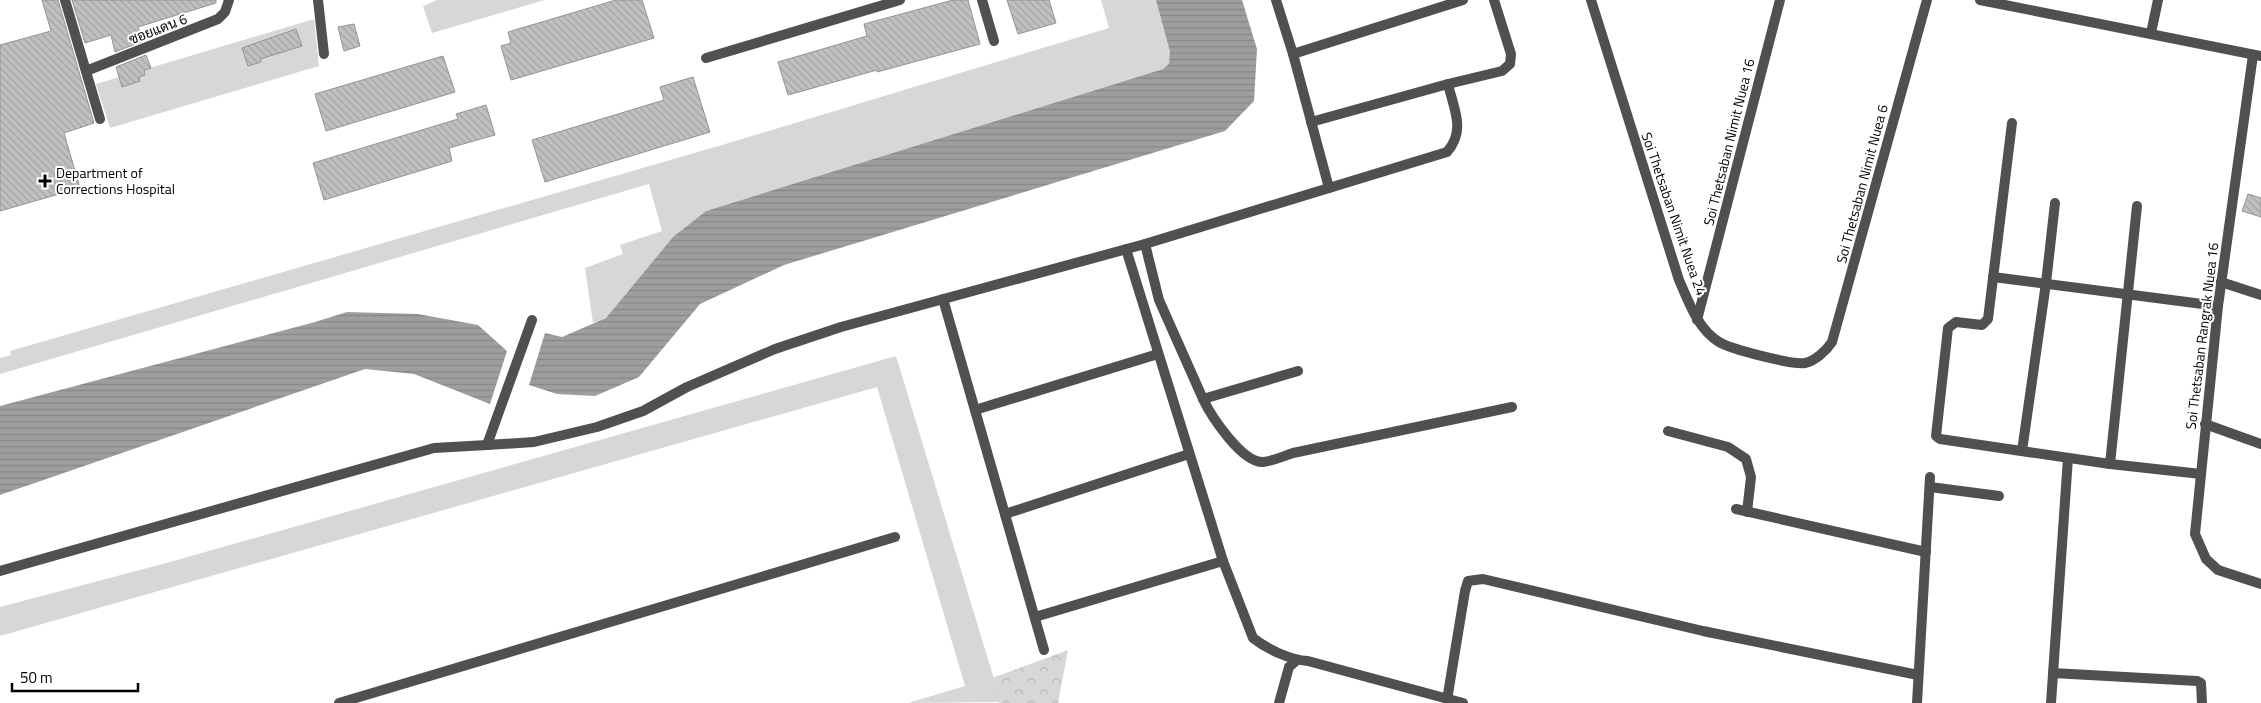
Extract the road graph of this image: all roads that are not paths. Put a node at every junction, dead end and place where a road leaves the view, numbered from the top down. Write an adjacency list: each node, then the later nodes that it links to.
1 (65, 0): 20 (street)
2 (229, 0): 20 (street, ซอยแดน 6)
3 (318, 0): 16 (street)
4 (900, 0): 19 (street)
5 (982, 0): 15 (street)
6 (1276, 0): 17 (street)
7 (1463, 0): 17 (street)
8 (1494, 0): 21 (street)
9 (1592, 0): 38 (street, Soi Thetsaban Nimit Nuea 24)
10 (1780, 0): 38 (street, Soi Thetsaban Nimit Nuea 16)
11 (1927, 0): 40 (street, Soi Thetsaban Nimit Nuea 6)
12 (1980, 0): 14 (street)
13 (2158, 0): 14 (street)
14 (2152, 33): 18 (street)
15 (994, 41)
16 (324, 54)
17 (1293, 54): 23 (street)
18 (2257, 55): 31 (street, Soi Thetsaban Rangrak Nuea 16)
19 (706, 58)
20 (86, 71): 22 (street)
21 (1448, 84): 23 (street); 25 (street)
22 (100, 119)
23 (1311, 122): 25 (street)
24 (2012, 123): 30 (street)
25 (1329, 188): 28 (street)
26 (2054, 203): 32 (street)
27 (2137, 206): 33 (street)
28 (1146, 244): 29 (street); 42 (street)
29 (1126, 249): 35 (street); 39 (street)
30 (1993, 277): 32 (street); 49 (street)
31 (2221, 282): 34 (street); 36 (street, Soi Thetsaban Rangrak Nuea 16)
32 (2046, 284): 33 (street); 49 (street)
33 (2129, 293): 36 (street); 52 (street)
34 (2261, 296)
35 (943, 299): 44 (street); 48 (street)
36 (2218, 306): 45 (street, Soi Thetsaban Rangrak Nuea 16)
37 (532, 320): 48 (street)
38 (1698, 320): 40 (street, Soi Thetsaban Nimit Nuea 24)
39 (1158, 354): 44 (street); 50 (street)
40 (1806, 363)
41 (1298, 371): 42 (street)
42 (1203, 398): 43 (street)
43 (1512, 407)
44 (975, 410): 57 (street)
45 (2205, 424): 47 (street); 53 (street, Soi Thetsaban Rangrak Nuea 16)
46 (1668, 431): 56 (street)
47 (2261, 444)
48 (487, 445): 61 (street)
49 (2022, 451): 51 (street)
50 (1189, 454): 57 (street); 60 (street)
51 (2068, 458): 52 (street); 66 (street)
52 (2110, 464): 53 (street)
53 (2200, 474): 62 (street, Soi Thetsaban Rangrak Nuea 16)
54 (1999, 496): 59 (street)
55 (1736, 509): 56 (street)
56 (1747, 512): 59 (street)
57 (1005, 514): 63 (street)
58 (895, 537): 69 (street)
59 (1926, 552): 67 (street)
60 (1223, 561): 63 (street); 65 (street)
61 (0, 571)
62 (2261, 584)
63 (1035, 617): 64 (street)
64 (1044, 650)
65 (1297, 660): 68 (street); 70 (street)
66 (2053, 673): 73 (street); 74 (street)
67 (1918, 675): 68 (street); 72 (street)
68 (1447, 700): 71 (street)
69 (340, 703)
70 (1279, 703)
71 (1463, 703)
72 (1917, 703)
73 (2051, 703)
74 (2202, 703)

